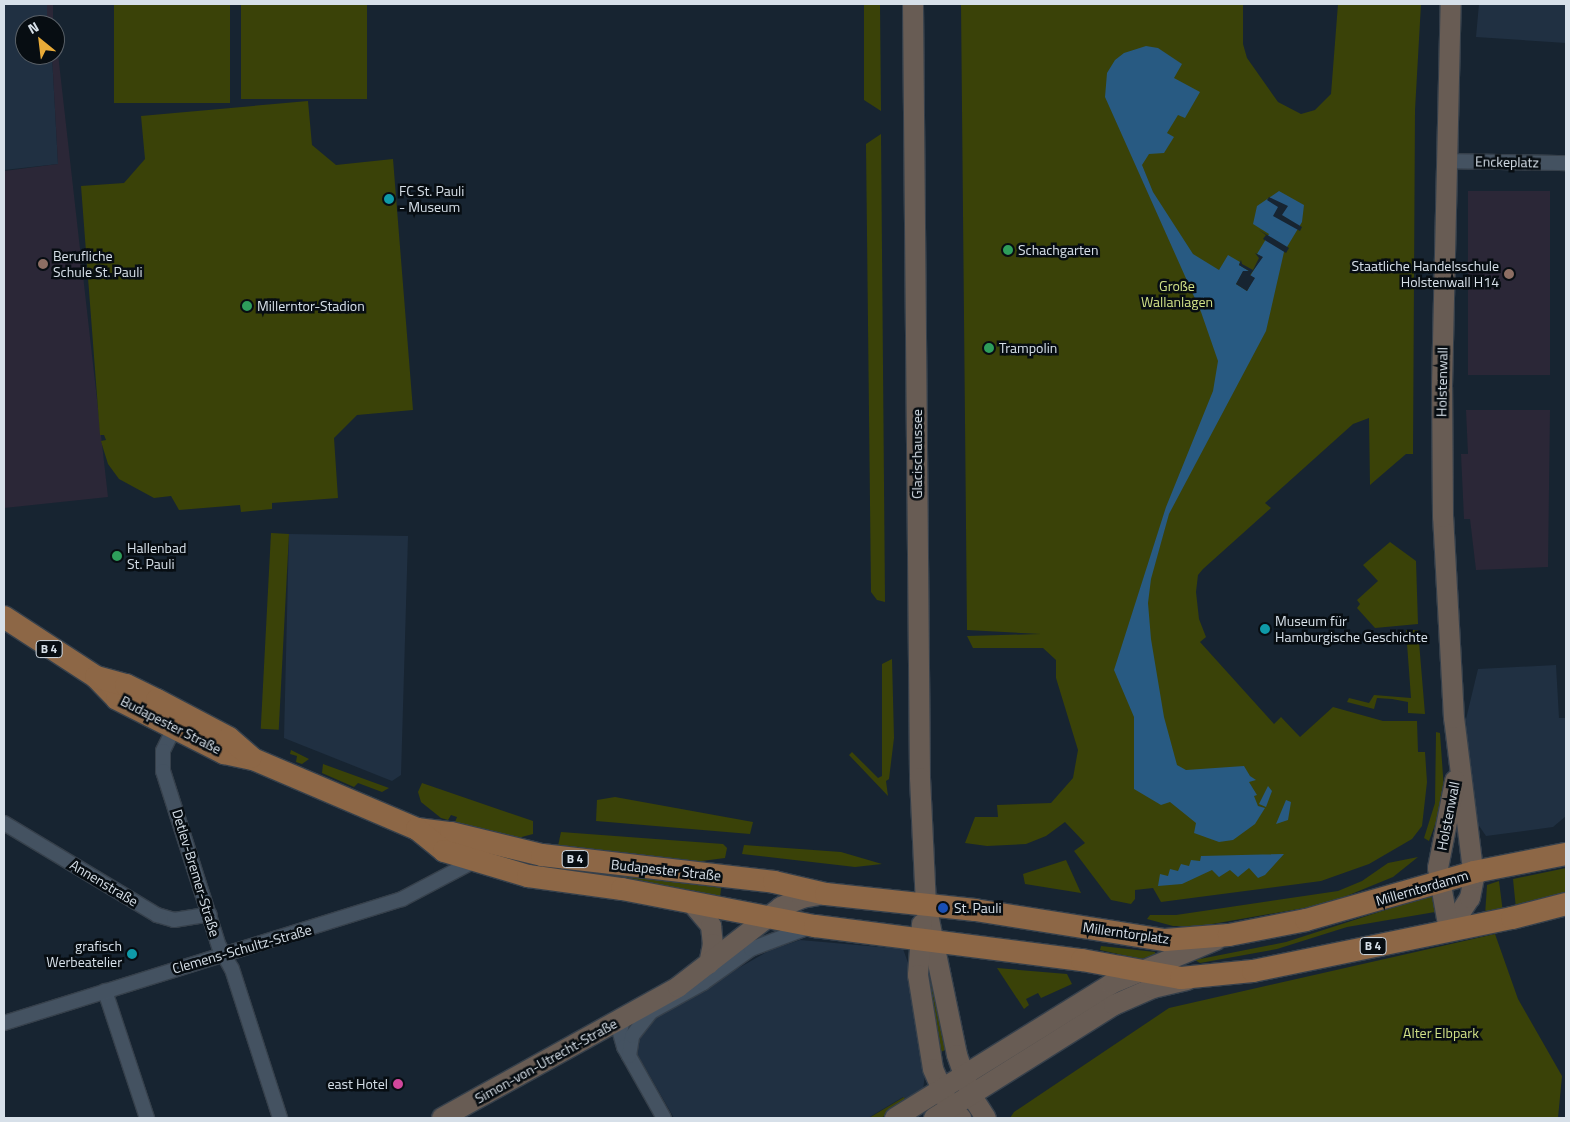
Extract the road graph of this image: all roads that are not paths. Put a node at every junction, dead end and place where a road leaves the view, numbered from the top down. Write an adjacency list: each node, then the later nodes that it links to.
1 (913, 4): 17 (main road, Glacischaussee)
2 (1451, 4): 3 (main road, Holstenwall)
3 (1448, 161): 4 (street, Enckeplatz); 7 (main road, Holstenwall)
4 (1566, 164)
5 (4, 617): 6 (main road, Budapester Straße / B 4)
6 (178, 721): 9 (main road, Budapester Straße / B 4); 18 (street, Detlev-Bremer-Straße)
7 (1457, 760): 12 (main road, Holstenwall); 13 (main road, Holstenwall)
8 (4, 823): 18 (street, Annenstraße)
9 (417, 829): 11 (main road, Budapester Straße / B 4); 14 (main road, Budapester Straße / B 4)
10 (1566, 854): 12 (main road, B 4)
11 (474, 861): 15 (main road, Budapester Straße / B 4); 24 (street, Clemens-Schultz-Straße)
12 (1474, 872): 13 (main road, Millerntordamm / B 4); 21 (main road, Millerntordamm)
13 (1438, 881): 21 (main road, Holstenwall); 22 (main road, Millerntordamm / B 4)
14 (826, 894): 17 (main road, Budapester Straße / B 4); 19 (main road, Budapester Straße)
15 (692, 903): 19 (main road, Budapester Straße / B 4); 25 (main road)
16 (1566, 904): 21 (main road, B 4)
17 (926, 905): 22 (main road, Millerntorplatz / B 4); 23 (main road)
18 (210, 914): 24 (street, Detlev-Bremer-Straße)
19 (766, 918): 20 (main road, Budapester Straße / B 4); 25 (main road, Simon-von-Utrecht-Straße)
20 (815, 926): 23 (main road, Budapester Straße / B 4); 31 (street, Simon-von-Utrecht-Straße)
21 (1449, 930): 27 (main road, B 4)
22 (1229, 935): 26 (main road, Millerntorplatz)
23 (927, 940): 26 (main road, B 4); 32 (main road); 33 (main road)
24 (223, 953): 28 (street, Clemens-Schultz-Straße); 37 (street, Detlev-Bremer-Straße)
25 (709, 964): 29 (main road, Simon-von-Utrecht-Straße)
26 (1138, 971): 27 (main road, B 4); 32 (main road, Millerntorplatz)
27 (1194, 979): 34 (main road)
28 (104, 991): 30 (street, Clemens-Schultz-Straße); 36 (street)
29 (623, 1018): 31 (street, Simon-von-Utrecht-Straße); 38 (main road, Simon-von-Utrecht-Straße)
30 (4, 1023)
31 (629, 1056): 39 (street)
32 (963, 1076): 33 (main road, Millerntorplatz); 34 (main road)
33 (941, 1090): 35 (main road); 40 (main road, Millerntorplatz)
34 (971, 1095): 35 (main road); 41 (main road)
35 (949, 1116)
36 (147, 1118)
37 (280, 1118)
38 (442, 1118)
39 (664, 1118)
40 (895, 1118)
41 (986, 1118)

